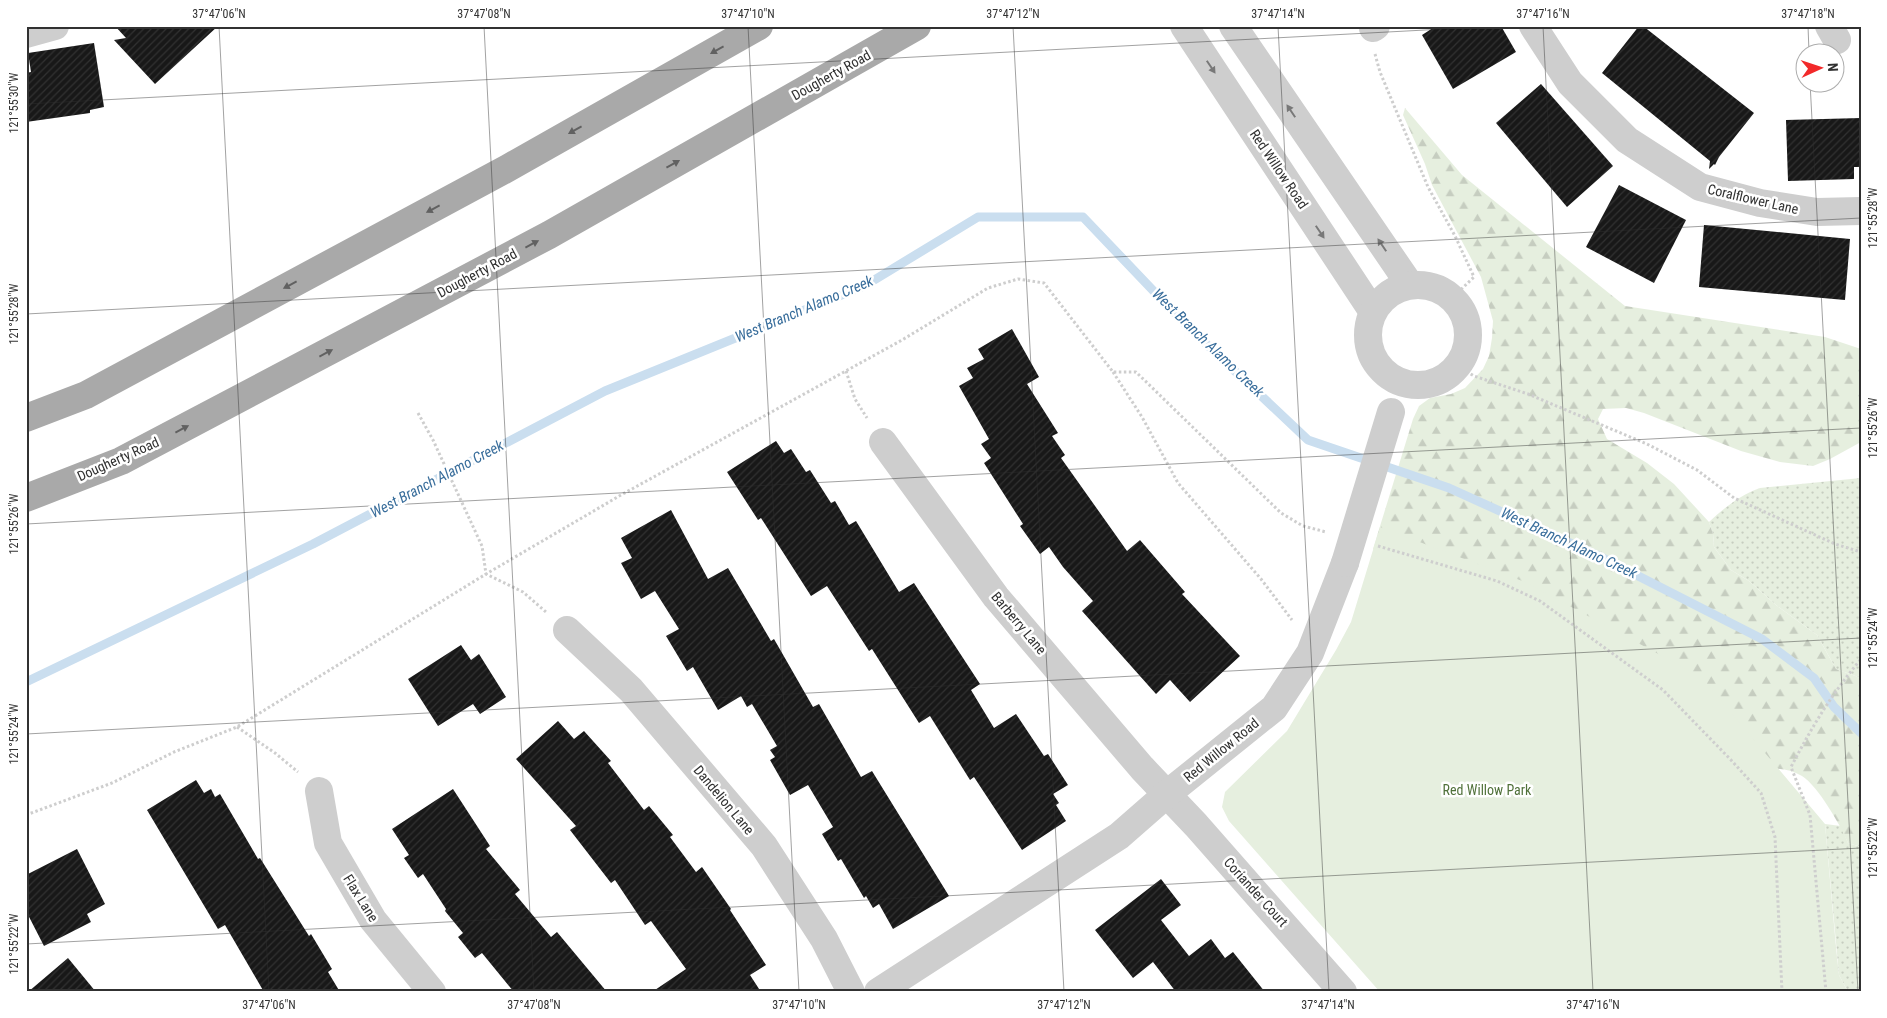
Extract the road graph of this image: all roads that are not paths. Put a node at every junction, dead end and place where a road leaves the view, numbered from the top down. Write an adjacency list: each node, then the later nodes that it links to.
1 (55, 26): 7 (street)
2 (759, 26): 12 (main road, one-way to 12)
3 (917, 26): 14 (main road, Dougherty Road, one-way to 3)
4 (1184, 26): 10 (street, Red Willow Road, one-way to 10)
5 (1233, 26): 9 (street, one-way to 5)
6 (1533, 26): 8 (street, Coralflower Lane)
7 (26, 34)
8 (1861, 211)
9 (1410, 285): 10 (street); 11 (street)
10 (1373, 312): 11 (street)
11 (1398, 380): 17 (street, Red Willow Road, bridge)
12 (26, 418)
13 (882, 442): 17 (street, Barberry Lane)
14 (26, 498)
15 (567, 630): 19 (street, Dandelion Lane)
16 (319, 791): 18 (street, Flax Lane)
17 (1167, 794): 20 (street, Red Willow Road); 21 (street, Coriander Court)
18 (432, 992)
19 (851, 992)
20 (878, 992)
21 (1343, 992)

